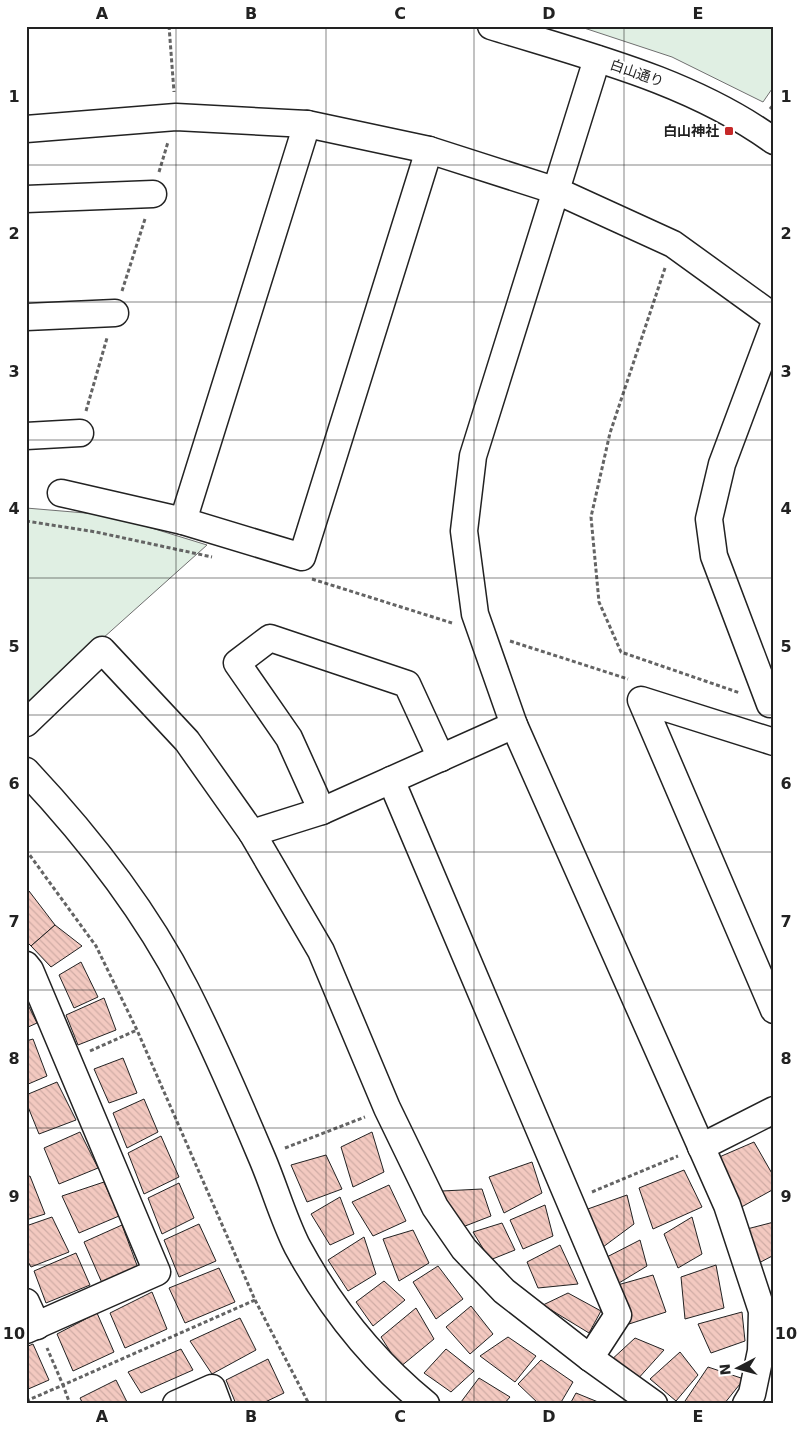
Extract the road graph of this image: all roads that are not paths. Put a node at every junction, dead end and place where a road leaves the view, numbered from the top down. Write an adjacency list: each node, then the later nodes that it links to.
1 (492, 26): 2 (street, 白山通り)
2 (597, 59): 5 (street, 白山通り); 7 (street)
3 (306, 124): 4 (street); 6 (street); 17 (street)
4 (26, 129)
5 (774, 141)
6 (429, 150): 7 (street); 17 (street)
7 (557, 191): 12 (street); 20 (street)
8 (152, 194): 9 (street)
9 (26, 199)
10 (115, 313): 11 (street)
11 (26, 317)
12 (774, 317)
13 (774, 325): 18 (street)
14 (80, 433): 15 (street)
15 (26, 436)
16 (61, 493): 17 (street)
17 (183, 522)
18 (770, 704)
19 (26, 723): 26 (street)
20 (514, 725): 22 (street); 30 (street)
21 (774, 742): 28 (street)
22 (441, 758): 24 (street); 25 (street)
23 (26, 771): 36 (street)
24 (391, 780): 25 (street); 33 (street)
25 (322, 811): 26 (street)
26 (252, 833): 33 (street)
27 (26, 965): 32 (street)
28 (774, 1010)
29 (774, 1110): 30 (street)
30 (701, 1147): 38 (street)
31 (26, 1302): 32 (street)
32 (31, 1328)
33 (590, 1358): 37 (street)
34 (176, 1404): 35 (street)
35 (218, 1404)
36 (426, 1404)
37 (654, 1404)
38 (746, 1404)

